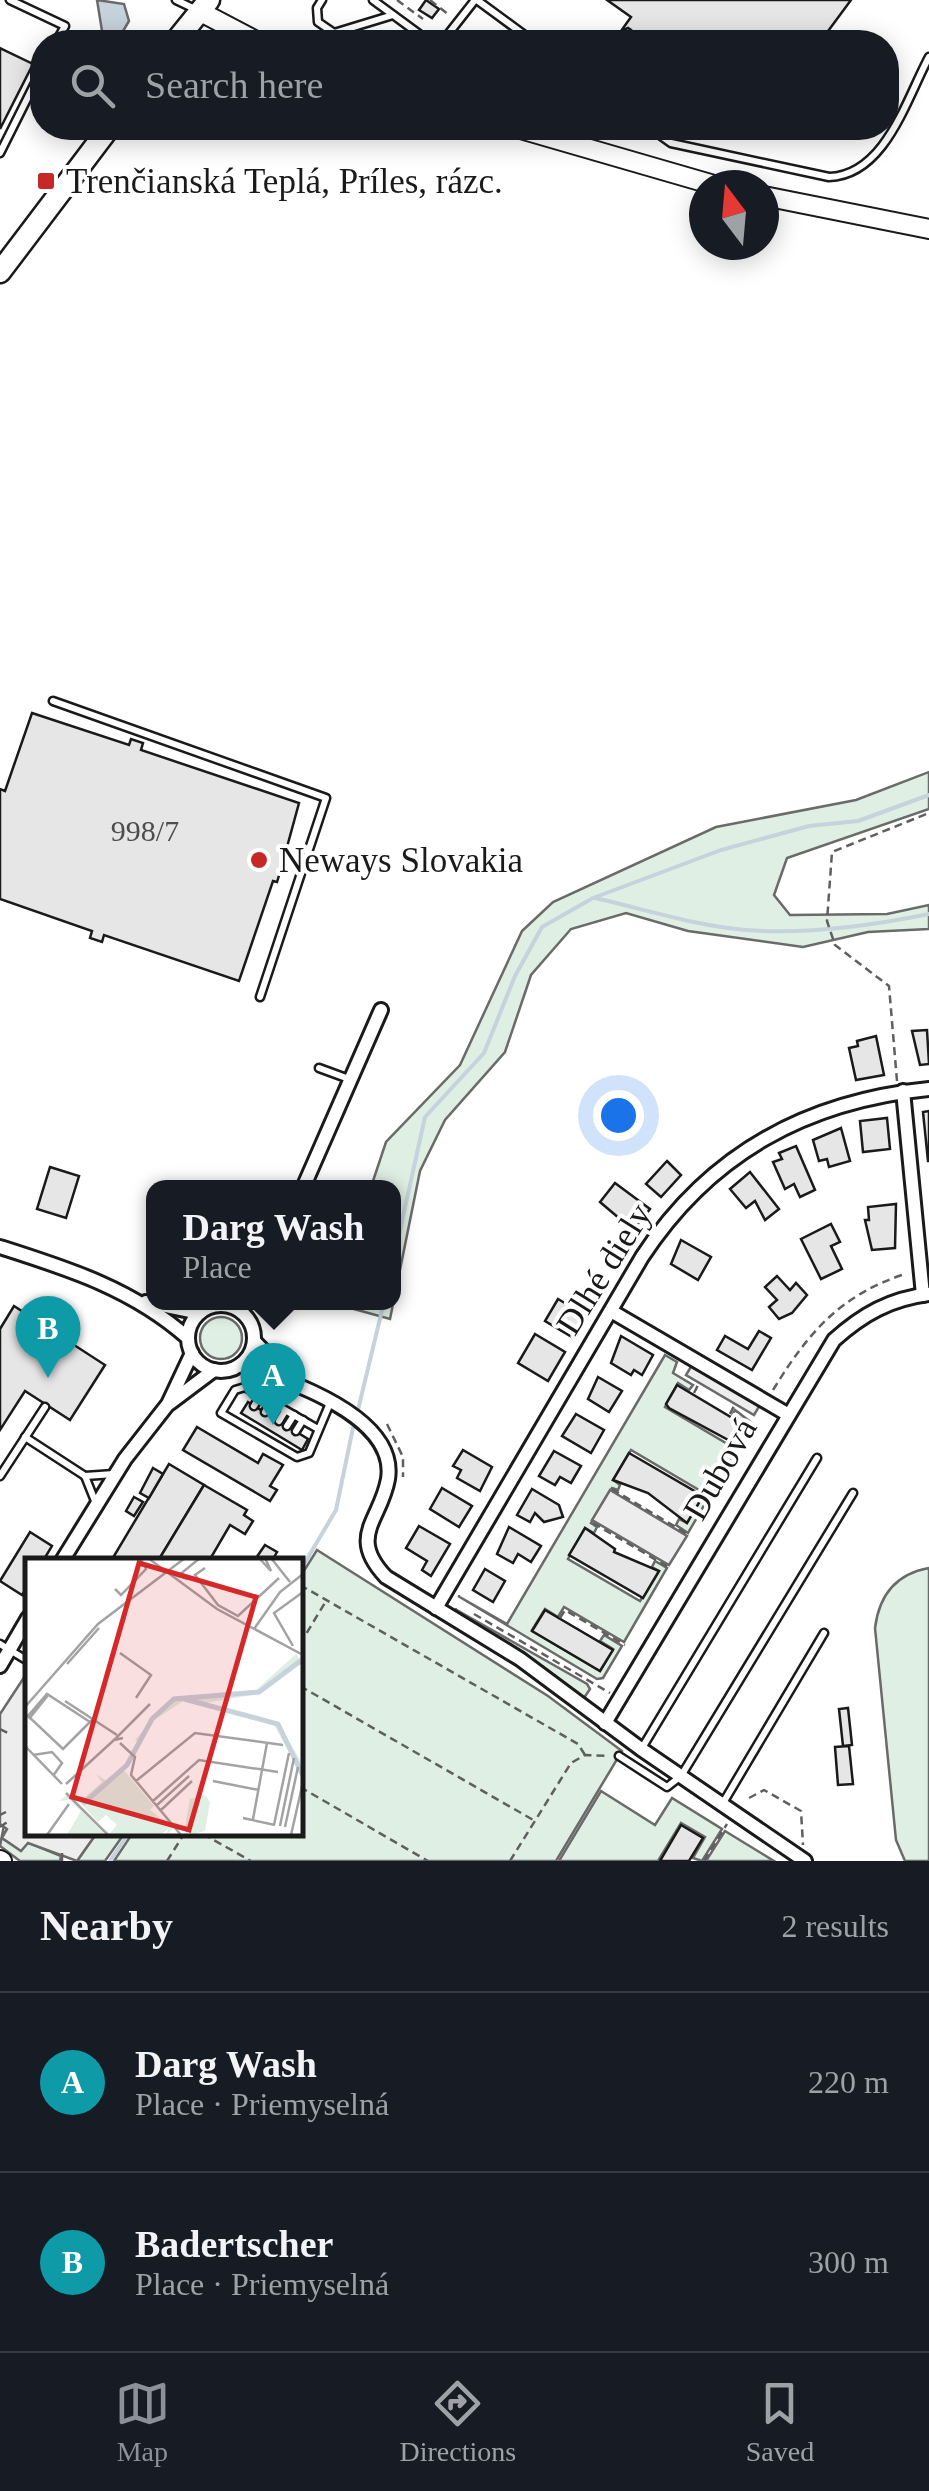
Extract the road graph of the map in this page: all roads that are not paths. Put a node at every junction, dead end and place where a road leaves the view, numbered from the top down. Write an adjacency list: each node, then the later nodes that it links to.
1 (10, 0): 8 (lane)
2 (176, 0): 6 (lane)
3 (322, 0): 11 (lane)
4 (373, 0): 7 (lane)
5 (476, 0): 14 (lane); 15 (lane)
6 (204, 6): 9 (main road); 10 (street)
7 (393, 15): 12 (lane); 13 (lane)
8 (63, 30)
9 (185, 30)
10 (240, 30)
11 (330, 30)
12 (344, 30)
13 (414, 30)
14 (452, 30)
15 (517, 30)
16 (929, 57): 18 (lane)
17 (30, 93): 23 (lane)
18 (899, 114)
19 (99, 140): 27 (main road)
20 (558, 140): 24 (street)
21 (667, 140): 22 (lane)
22 (885, 140)
23 (0, 153)
24 (689, 178)
25 (779, 199): 26 (street)
26 (929, 229)
27 (0, 272)
28 (53, 701): 29 (lane)
29 (260, 997)
30 (381, 1010): 32 (street)
31 (318, 1068): 32 (lane)
32 (351, 1079): 35 (street)
33 (929, 1089): 34 (street, Dlhé diely)
34 (901, 1092): 37 (street); 44 (street, Dlhé diely)
35 (307, 1180)
36 (0, 1247): 38 (street)
37 (926, 1294): 61 (street, Dubová)
38 (144, 1302)
39 (154, 1310): 47 (street)
40 (184, 1310): 45 (street)
41 (207, 1310): 45 (street)
42 (235, 1310): 46 (street)
43 (251, 1310): 46 (street)
44 (611, 1311): 61 (street); 83 (street, Dlhé diely)
45 (199, 1313): 47 (street)
46 (248, 1320): 48 (street)
47 (188, 1338): 49 (street)
48 (254, 1341): 50 (street); 52 (street)
49 (192, 1354): 51 (street); 56 (street)
50 (240, 1365): 51 (street); 52 (street)
51 (214, 1370): 56 (street)
52 (296, 1383): 55 (street)
53 (260, 1396): 54 (lane); 58 (lane); 67 (lane)
54 (270, 1402): 59 (lane); 60 (lane)
55 (330, 1403): 69 (lane); 83 (street)
56 (168, 1404): 77 (street)
57 (45, 1406): 74 (lane)
58 (254, 1406)
59 (285, 1410): 62 (lane); 65 (lane)
60 (264, 1412)
61 (787, 1414): 88 (street, Dubová)
62 (294, 1416): 64 (lane); 68 (lane)
63 (247, 1417): 67 (lane)
64 (302, 1420): 69 (lane); 72 (lane)
65 (279, 1421)
66 (258, 1424): 70 (lane)
67 (242, 1425): 70 (lane)
68 (287, 1426)
69 (318, 1429): 73 (lane); 75 (lane)
70 (253, 1432): 75 (lane)
71 (272, 1432): 75 (lane)
72 (296, 1432)
73 (304, 1436)
74 (25, 1437): 78 (lane); 79 (lane)
75 (267, 1440)
76 (817, 1458): 89 (lane)
77 (115, 1474): 79 (lane); 81 (street)
78 (0, 1476)
79 (85, 1476): 81 (lane)
80 (853, 1493): 91 (lane)
81 (97, 1504): 82 (street)
82 (64, 1558)
83 (436, 1608): 88 (street)
84 (25, 1622): 86 (street)
85 (824, 1633): 92 (lane)
86 (4, 1647): 87 (street)
87 (0, 1666)
88 (605, 1723): 89 (street)
89 (641, 1750): 91 (street)
90 (619, 1756): 91 (lane)
91 (681, 1776): 92 (street)
92 (722, 1804): 93 (street)
93 (804, 1855)

